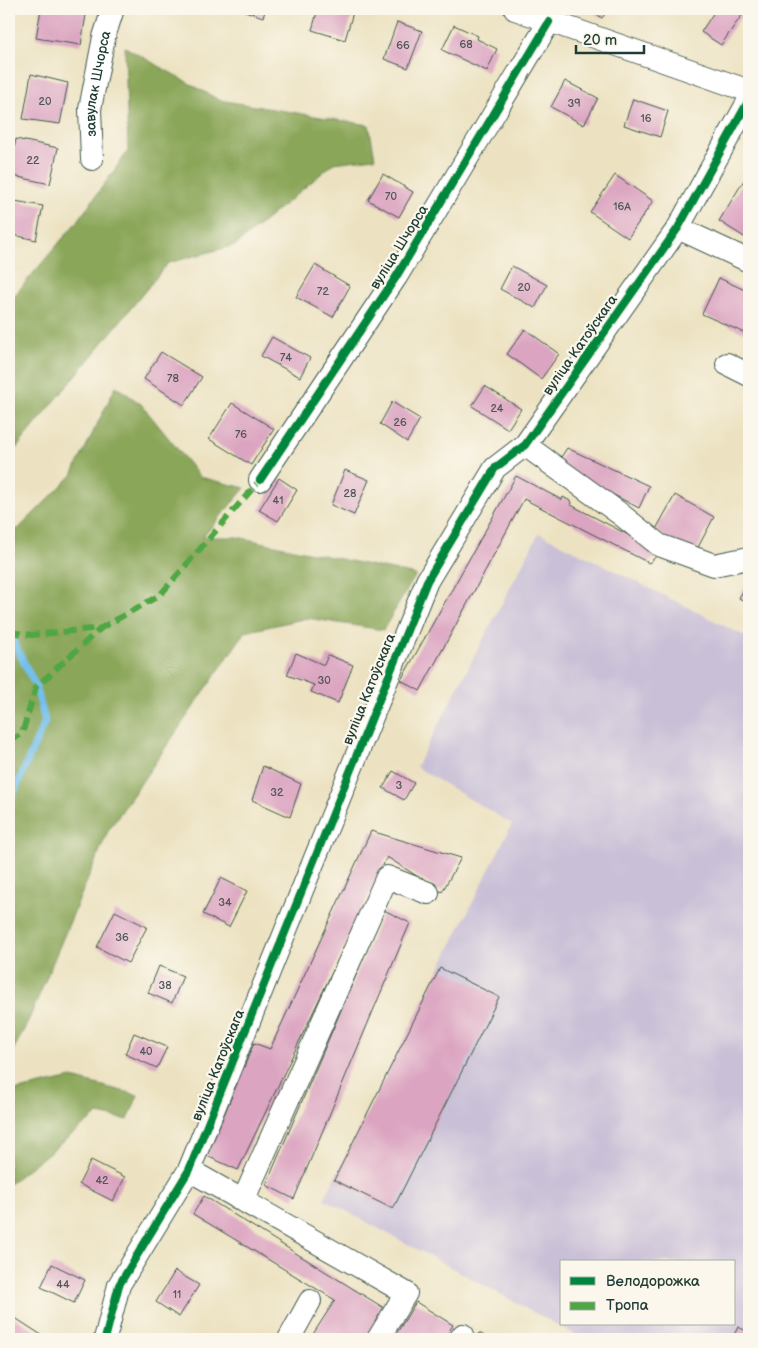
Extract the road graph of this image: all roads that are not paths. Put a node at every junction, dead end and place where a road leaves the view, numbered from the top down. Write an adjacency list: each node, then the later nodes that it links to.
1 (113, 9): 6 (street, завулак Шчорса)
2 (515, 9): 3 (street)
3 (550, 22): 4 (street); 12 (street, вуліца Шчорса)
4 (749, 91)
5 (749, 100): 7 (street, вуліца Катоўскага)
6 (92, 159)
7 (678, 228): 8 (street); 11 (street, вуліца Катоўскага)
8 (749, 261)
9 (727, 364): 10 (street)
10 (749, 375)
11 (525, 445): 13 (street); 15 (street, вуліца Катоўскага)
12 (260, 480)
13 (749, 558)
14 (428, 893): 16 (street)
15 (188, 1170): 16 (street); 18 (street, вуліца Катоўскага)
16 (243, 1201): 20 (street)
17 (310, 1302): 19 (street)
18 (105, 1339)
19 (288, 1339)
20 (378, 1339)

